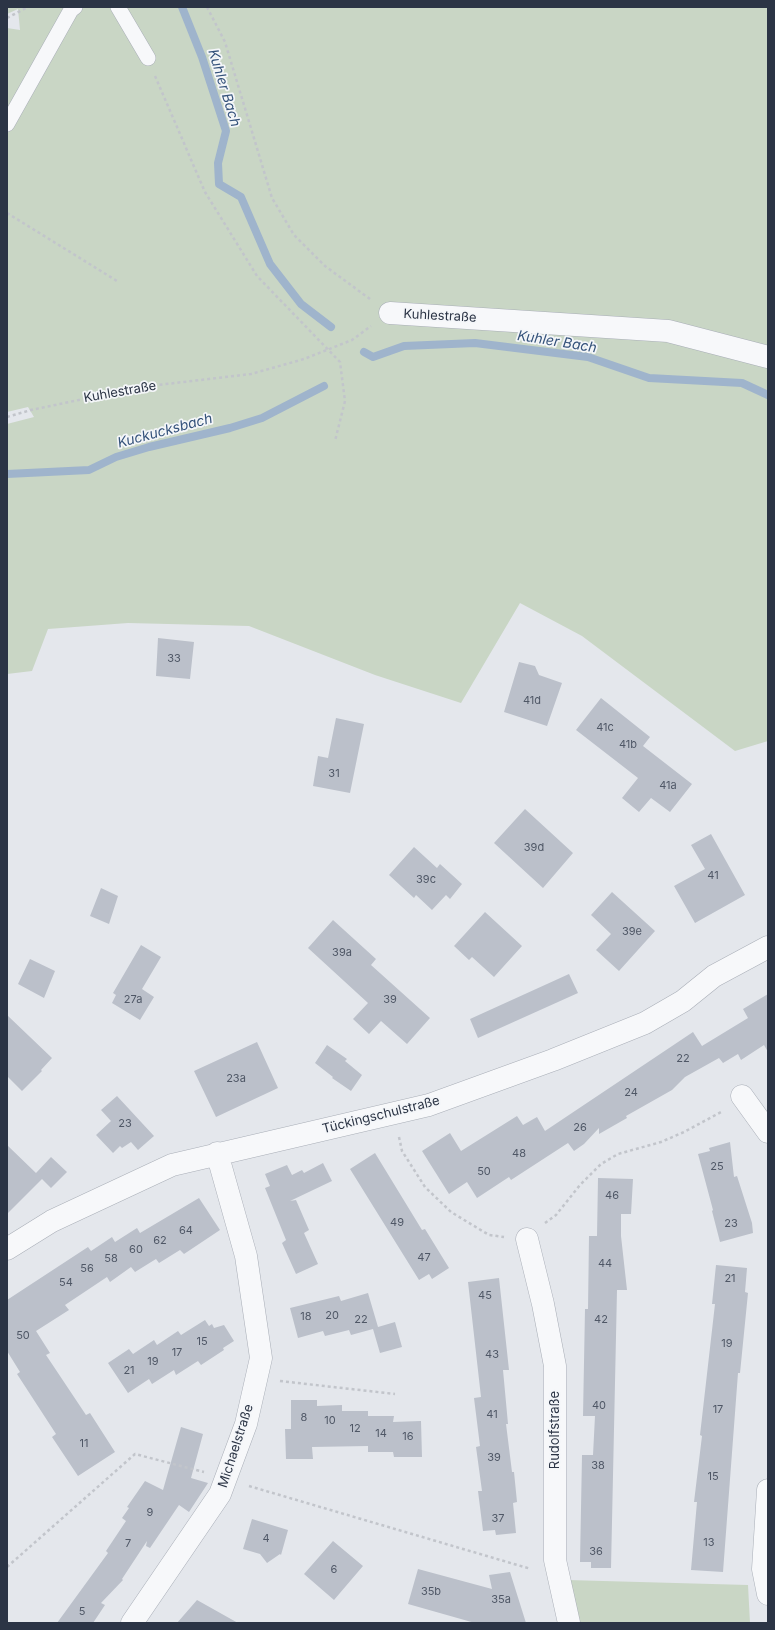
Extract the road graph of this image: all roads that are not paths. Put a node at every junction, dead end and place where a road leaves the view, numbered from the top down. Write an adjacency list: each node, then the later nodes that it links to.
1 (76, 7): 4 (lane)
2 (118, 7): 3 (lane)
3 (148, 58)
4 (7, 124)
5 (390, 313): 6 (street, Kuhlestraße)
6 (768, 356)
7 (768, 947): 10 (street, Tückingschulstraße)
8 (742, 1096): 9 (street)
9 (768, 1132)
10 (217, 1153): 12 (street, Tückingschulstraße); 15 (street, Michaelstraße)
11 (527, 1238): 16 (street, Rudolfstraße)
12 (7, 1249)
13 (768, 1490): 14 (street)
14 (768, 1594)
15 (132, 1623)
16 (569, 1623)

